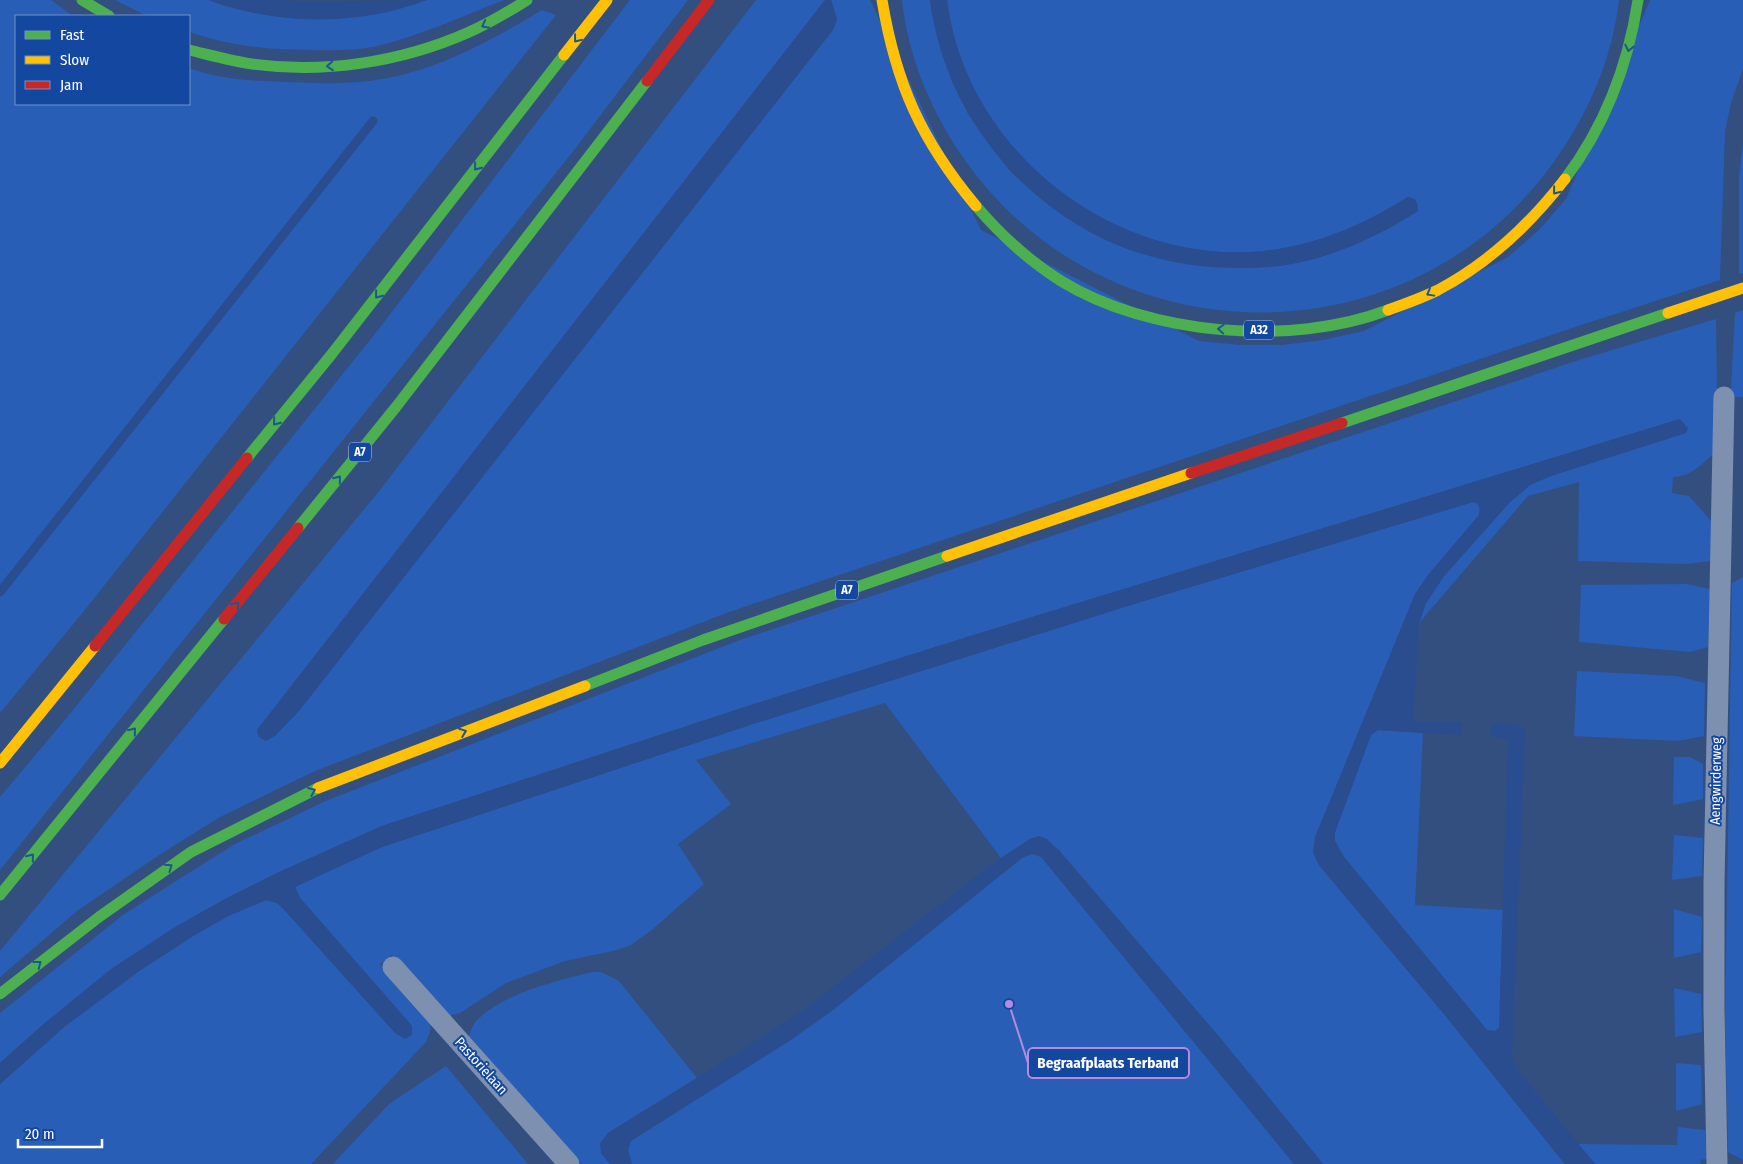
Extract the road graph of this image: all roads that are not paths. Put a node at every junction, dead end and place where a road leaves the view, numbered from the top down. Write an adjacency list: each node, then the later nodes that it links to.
1 (82, 0): 7 (highway)
2 (527, 0): 8 (highway, one-way to 8)
3 (607, 0): 11 (highway, one-way to 11)
4 (709, 0): 12 (highway, A7, one-way to 4)
5 (882, 0): 6 (highway, A32, one-way to 5)
6 (1638, 0)
7 (107, 15)
8 (190, 50)
9 (1743, 288): 14 (highway, A7, one-way to 9)
10 (1724, 397): 16 (street, Aengwirderweg)
11 (0, 763)
12 (0, 895)
13 (393, 967): 15 (street, Pastorielaan)
14 (0, 994)
15 (569, 1164)
16 (1717, 1164)

